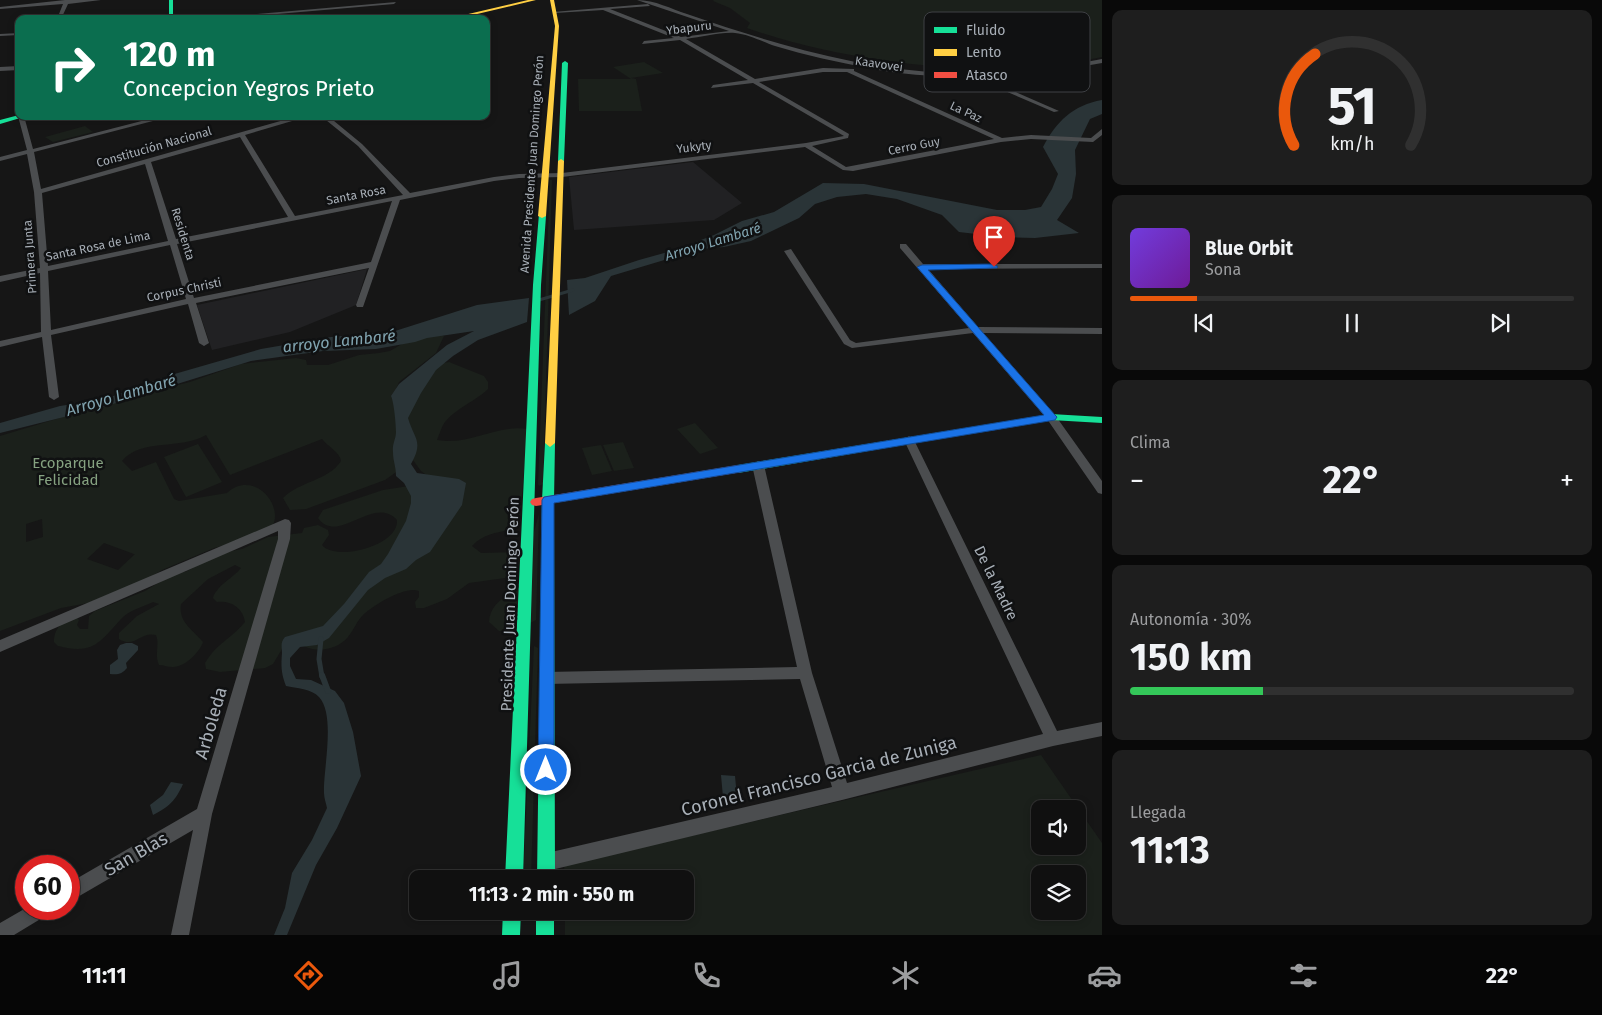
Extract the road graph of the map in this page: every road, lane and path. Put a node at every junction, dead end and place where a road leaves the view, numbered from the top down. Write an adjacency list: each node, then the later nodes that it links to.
1 (99, 0): 4 (street)
2 (171, 0): 14 (main road)
3 (639, 0): 9 (street)
4 (66, 1): 10 (street); 13 (street)
5 (532, 2): 7 (main road); 17 (main road); 18 (main road)
6 (394, 3): 12 (street)
7 (555, 4): 11 (street); 22 (main road, Avenida Presidente Juan Domingo Perón)
8 (281, 6): 12 (street)
9 (663, 7): 11 (street); 19 (street)
10 (0, 8)
11 (603, 8): 23 (street)
12 (283, 12): 15 (street); 16 (street)
13 (61, 15)
14 (170, 15)
15 (247, 15)
16 (284, 15)
17 (469, 15)
18 (479, 15)
19 (737, 32): 23 (street, Ybapuru); 25 (street)
20 (15, 34): 21 (street)
21 (0, 36)
22 (561, 36): 52 (main road, Avenida Presidente Juan Domingo Perón); 53 (main road, Avenida Presidente Juan Domingo Perón)
23 (682, 39): 24 (street, Ybapuru); 30 (street)
24 (644, 43)
25 (851, 64): 28 (street); 29 (street)
26 (15, 68): 27 (street)
27 (0, 69)
28 (846, 69): 30 (street, Kaavovei); 31 (street, Kaavovei); 45 (street, La Paz)
29 (924, 75)
30 (757, 81): 32 (street, Kaavovei); 48 (street, Yukyty)
31 (924, 81)
32 (713, 87)
33 (1012, 92): 34 (street)
34 (1056, 111)
35 (15, 114): 36 (main road)
36 (0, 117)
37 (15, 118): 42 (main road)
38 (23, 120): 49 (street, Primera Junta)
39 (154, 120): 49 (street)
40 (283, 120): 44 (street, Constitución Nacional)
41 (329, 120): 55 (street)
42 (0, 122)
43 (1102, 131): 46 (street)
44 (241, 134): 51 (street, Constitución Nacional); 57 (street)
45 (1001, 140): 46 (street, Cerro Guy); 48 (street, Cerro Guy)
46 (1091, 140): 47 (street, Cerro Guy)
47 (1102, 142)
48 (806, 145): 52 (street, Yukyty)
49 (30, 151): 50 (street); 54 (street, Primera Junta)
50 (0, 159)
51 (147, 160): 54 (street, Constitución Nacional); 58 (street, Residenta)
52 (562, 174): 53 (street, Yukyty); 80 (main road, Avenida Presidente Juan Domingo Perón)
53 (545, 175): 55 (street, Santa Rosa); 69 (main road, Avenida Presidente Juan Domingo Perón)
54 (38, 192): 64 (street, Primera Junta)
55 (408, 196): 56 (street, Santa Rosa)
56 (397, 198): 57 (street, Santa Rosa); 61 (street)
57 (293, 219): 58 (street, Santa Rosa)
58 (173, 242): 64 (street, Santa Rosa de Lima); 66 (street, Residenta)
59 (904, 246): 63 (street)
60 (788, 251): 68 (street)
61 (374, 264): 66 (street, Corpus Christi); 67 (street)
62 (1102, 266): 63 (street)
63 (922, 267): 68 (street)
64 (44, 270): 65 (street, Santa Rosa de Lima); 71 (street, Primera Junta)
65 (0, 279)
66 (191, 301): 71 (street, Corpus Christi); 72 (street, Residenta)
67 (360, 304)
68 (976, 330): 70 (street); 75 (street)
69 (536, 331): 81 (main road, Presidente Juan Domingo Perón)
70 (1102, 332)
71 (46, 333): 73 (street, Corpus Christi); 74 (street, Primera Junta)
72 (204, 343)
73 (0, 344)
74 (54, 397)
75 (1051, 417): 76 (main road); 77 (main road); 79 (street)
76 (1102, 420)
77 (910, 440): 78 (main road); 88 (street, De la Madre)
78 (758, 465): 80 (main road); 85 (street)
79 (1102, 490)
80 (548, 500): 81 (main road); 82 (main road)
81 (530, 503): 83 (main road, Presidente Juan Domingo Perón)
82 (546, 628): 83 (main road); 86 (main road)
83 (524, 629): 92 (main road, Presidente Juan Domingo Perón)
84 (0, 646): 90 (street, Arboleda)
85 (805, 673): 86 (street); 89 (street)
86 (546, 678): 91 (main road)
87 (1102, 729): 88 (street, Coronel Francisco Garcia de Zuniga)
88 (1053, 739): 89 (street, Coronel Francisco Garcia de Zuniga)
89 (842, 792): 91 (street, Coronel Francisco Garcia de Zuniga)
90 (204, 814): 94 (street, San Blas); 99 (street, Arboleda)
91 (546, 862): 93 (main road)
92 (514, 870)
93 (546, 870)
94 (80, 887)
95 (22, 920): 98 (street)
96 (512, 920): 100 (main road)
97 (545, 920): 101 (main road)
98 (0, 933)
99 (180, 935)
100 (511, 935)
101 (545, 935)

